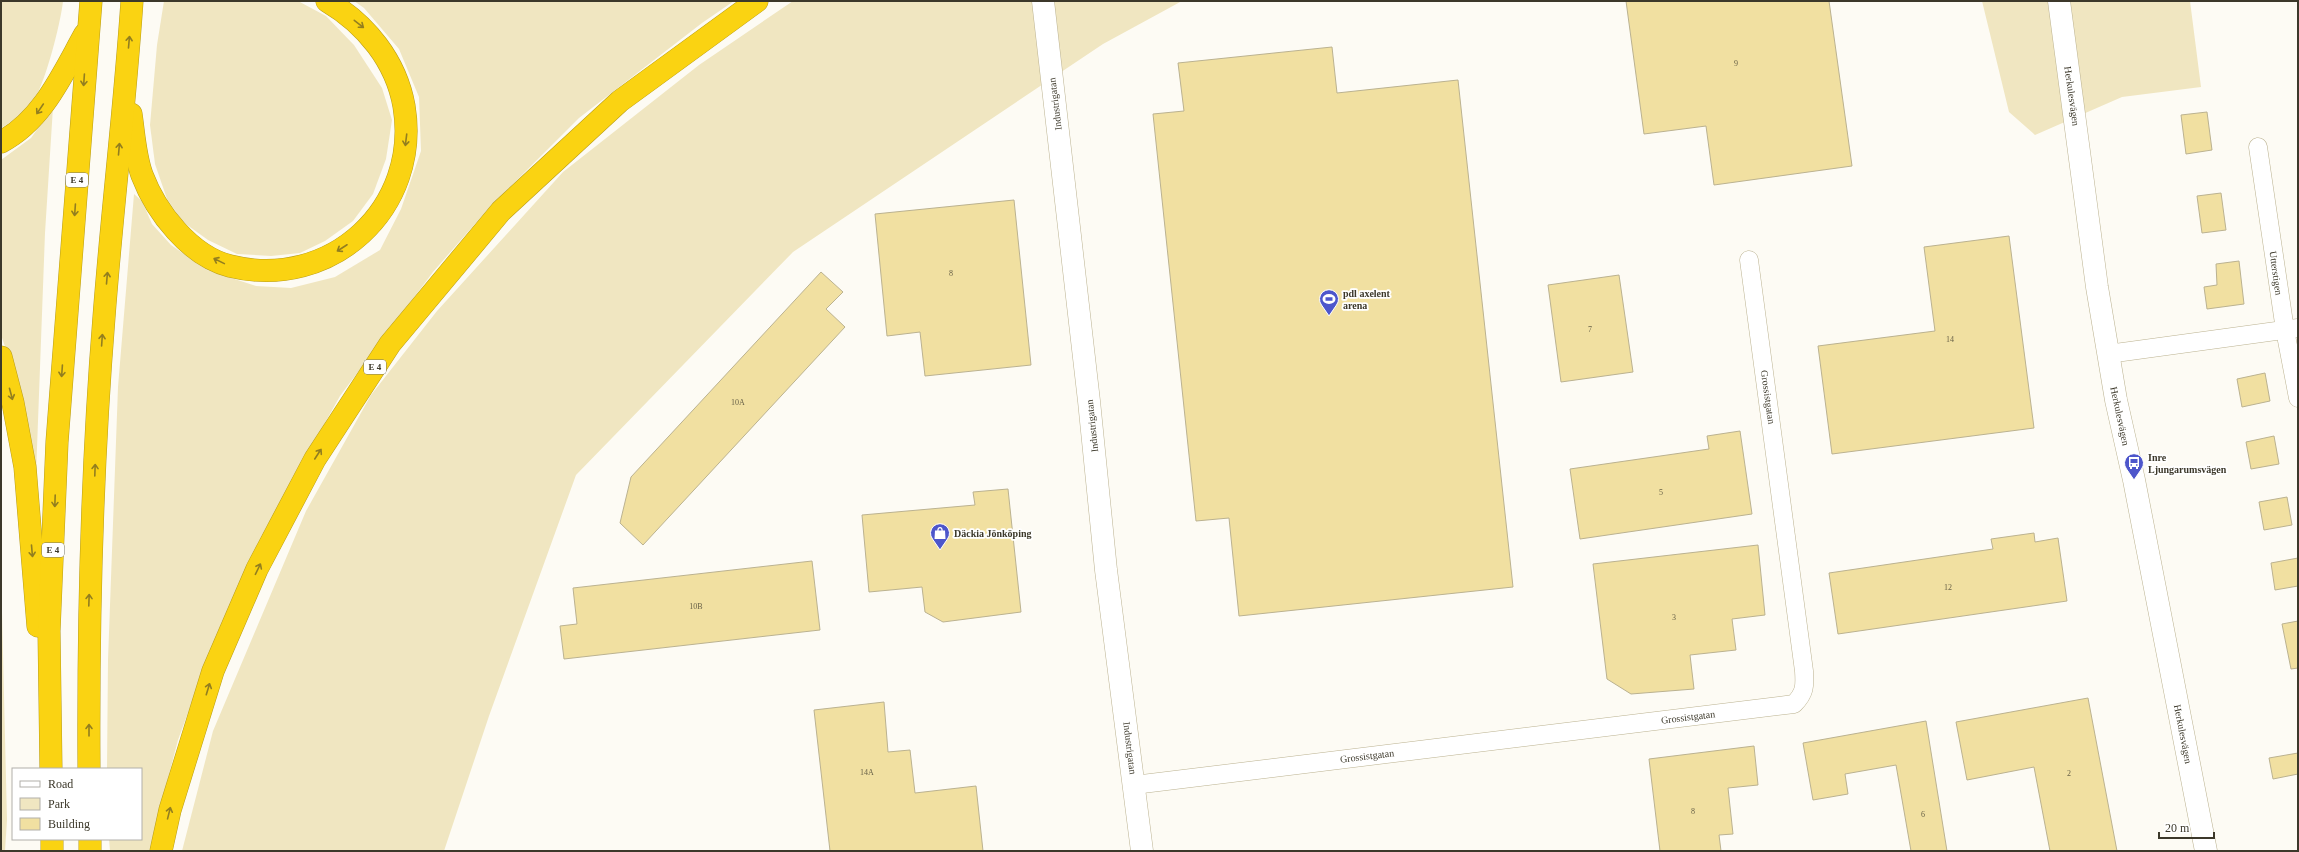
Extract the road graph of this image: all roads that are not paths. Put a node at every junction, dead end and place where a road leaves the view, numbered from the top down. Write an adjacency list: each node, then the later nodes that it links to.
1 (91, 1): 7 (highway, E 4)
2 (327, 1): 8 (highway, one-way to 8)
3 (757, 1): 24 (highway, E 4, one-way to 3)
4 (1043, 1): 19 (street, Industrigatan)
5 (2059, 1): 13 (street, Herkulesvägen)
6 (132, 4): 8 (highway, one-way to 6)
7 (88, 27): 9 (highway, one-way to 9); 16 (highway, E 4, one-way to 16)
8 (126, 76): 18 (highway, one-way to 8)
9 (1, 142)
10 (2258, 147): 12 (street, Utterstigen)
11 (1749, 260): 19 (street, Grossistgatan)
12 (2291, 329): 13 (street); 15 (street, Utterstigen)
13 (2108, 354): 26 (street, Herkulesvägen)
14 (1, 357): 17 (highway, one-way to 17)
15 (2298, 398)
16 (49, 768)
17 (49, 768)
18 (89, 768)
19 (1134, 785): 25 (street, Industrigatan)
20 (52, 840): 22 (highway)
21 (90, 840): 23 (highway)
22 (52, 851)
23 (90, 851)
24 (161, 851)
25 (1142, 851)
26 (2206, 851)

